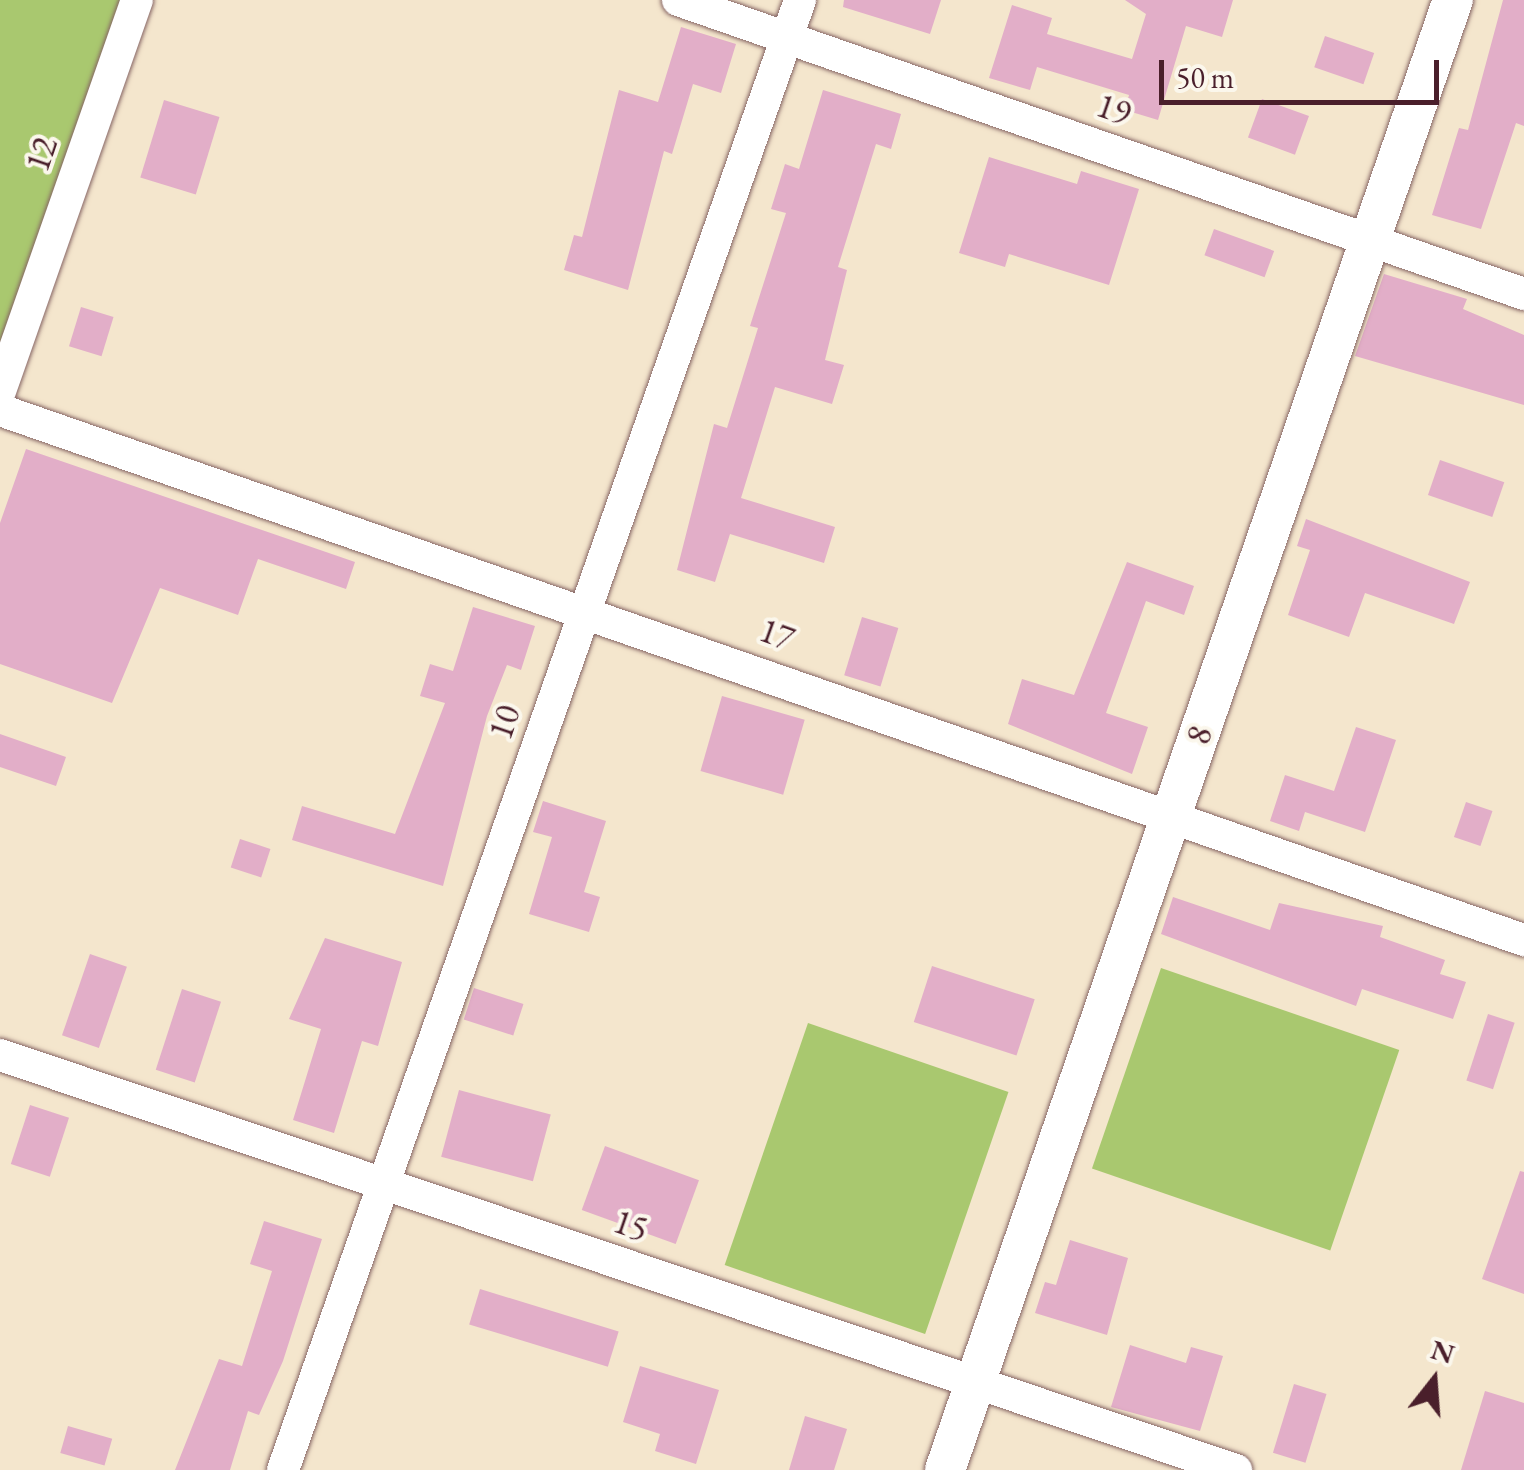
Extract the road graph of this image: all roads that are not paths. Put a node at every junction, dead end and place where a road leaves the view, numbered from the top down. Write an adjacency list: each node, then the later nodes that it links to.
1 (137, 0): 8 (street, 12)
2 (678, 0): 5 (street, 19)
3 (800, 0): 5 (street, 10)
4 (1454, 0): 6 (street, 8)
5 (787, 38): 6 (street, 19); 10 (street, 10)
6 (1370, 241): 7 (street, 19); 11 (street, 8)
7 (1524, 294)
8 (0, 391)
9 (0, 410): 10 (street, 17)
10 (586, 608): 11 (street, 17); 14 (street, 10)
11 (1170, 819): 12 (street, 17); 15 (street, 8)
12 (1524, 940)
13 (0, 1055): 14 (street, 15)
14 (383, 1184): 15 (street, 15); 16 (street, 10)
15 (975, 1382): 17 (street, 8); 18 (street, 15)
16 (283, 1470)
17 (945, 1470)
18 (1236, 1470)

